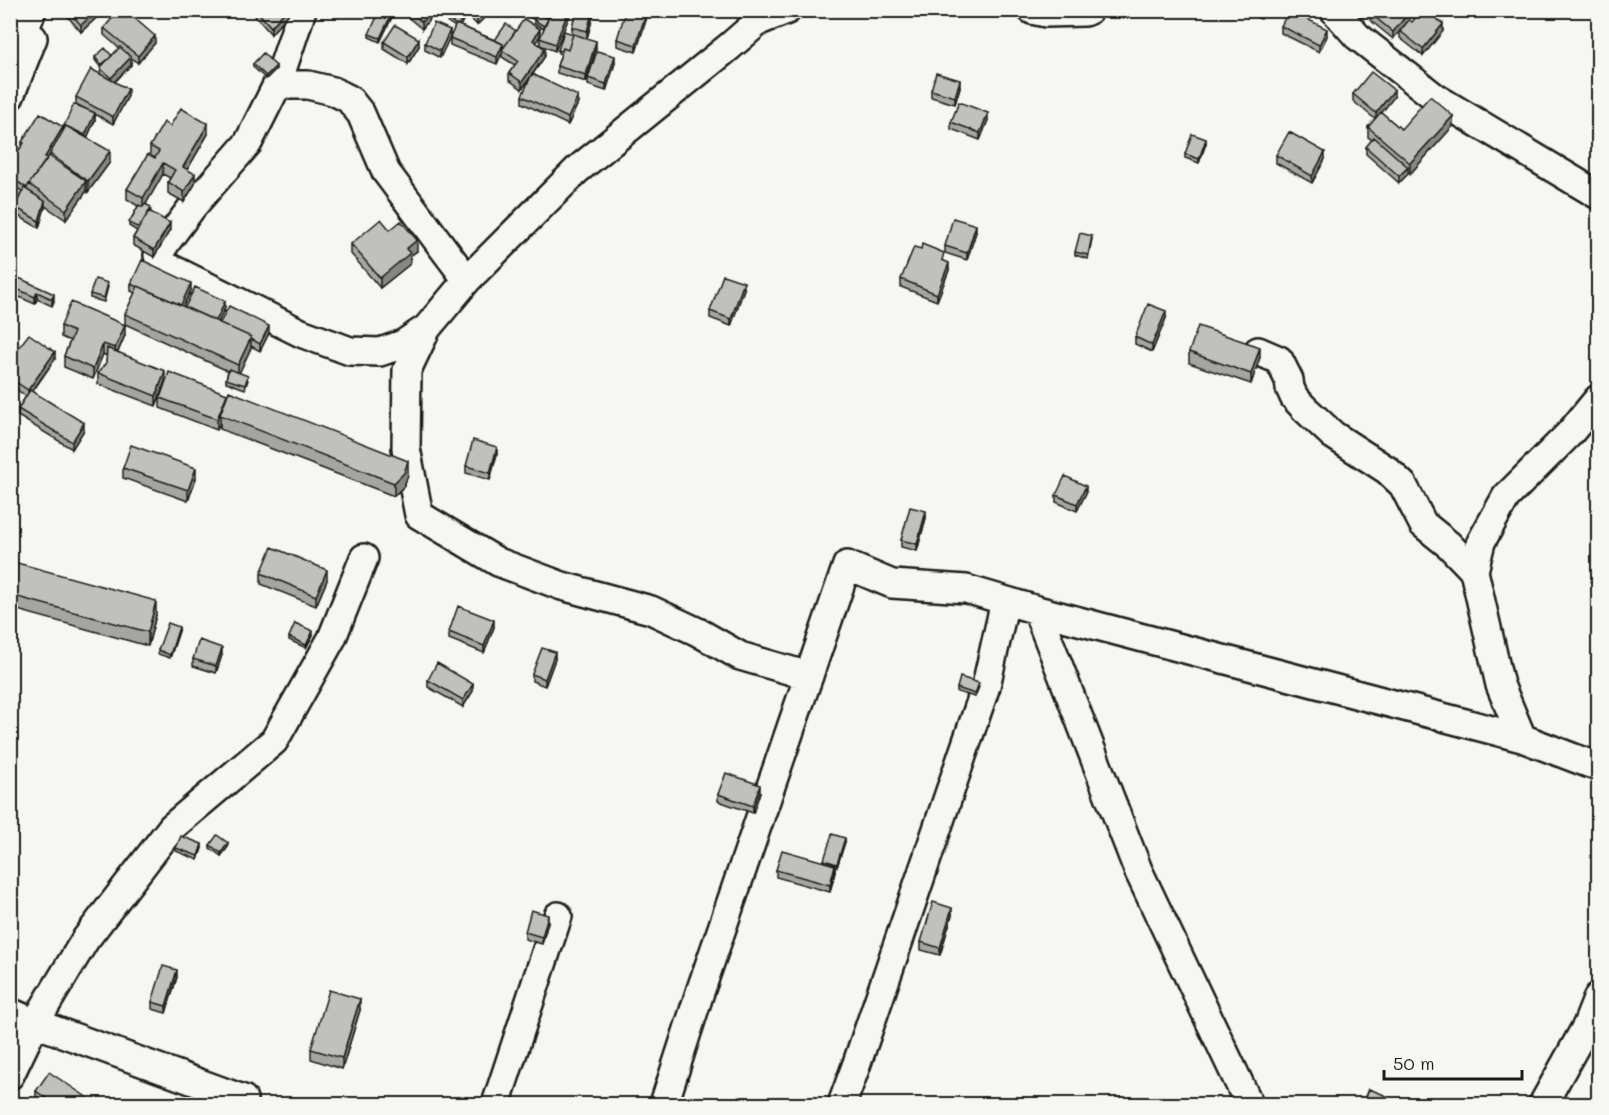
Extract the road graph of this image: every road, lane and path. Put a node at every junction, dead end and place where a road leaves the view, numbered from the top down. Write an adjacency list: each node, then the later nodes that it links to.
1 (29, 10): 8 (highway)
2 (44, 10): 10 (street)
3 (302, 10): 9 (street)
4 (787, 10): 12 (street)
5 (1032, 10): 6 (street)
6 (1089, 10)
7 (1334, 10): 11 (street)
8 (10, 59)
9 (277, 85): 12 (street); 13 (street)
10 (10, 96)
11 (1599, 195)
12 (467, 280): 13 (street)
13 (427, 328): 20 (street)
14 (1258, 351): 17 (street)
15 (1599, 399): 17 (street)
16 (364, 558): 26 (street)
17 (1474, 572): 21 (street)
18 (1005, 601): 19 (street); 20 (street); 31 (street)
19 (1037, 610): 21 (street); 32 (street)
20 (808, 676): 30 (street)
21 (1522, 738): 22 (street)
22 (1599, 767)
23 (558, 916): 29 (street)
24 (1599, 997): 33 (street)
25 (10, 1012): 26 (street)
26 (35, 1023): 27 (street); 28 (street)
27 (10, 1075)
28 (243, 1099)
29 (496, 1104)
30 (664, 1104)
31 (842, 1104)
32 (1248, 1104)
33 (1543, 1104)

